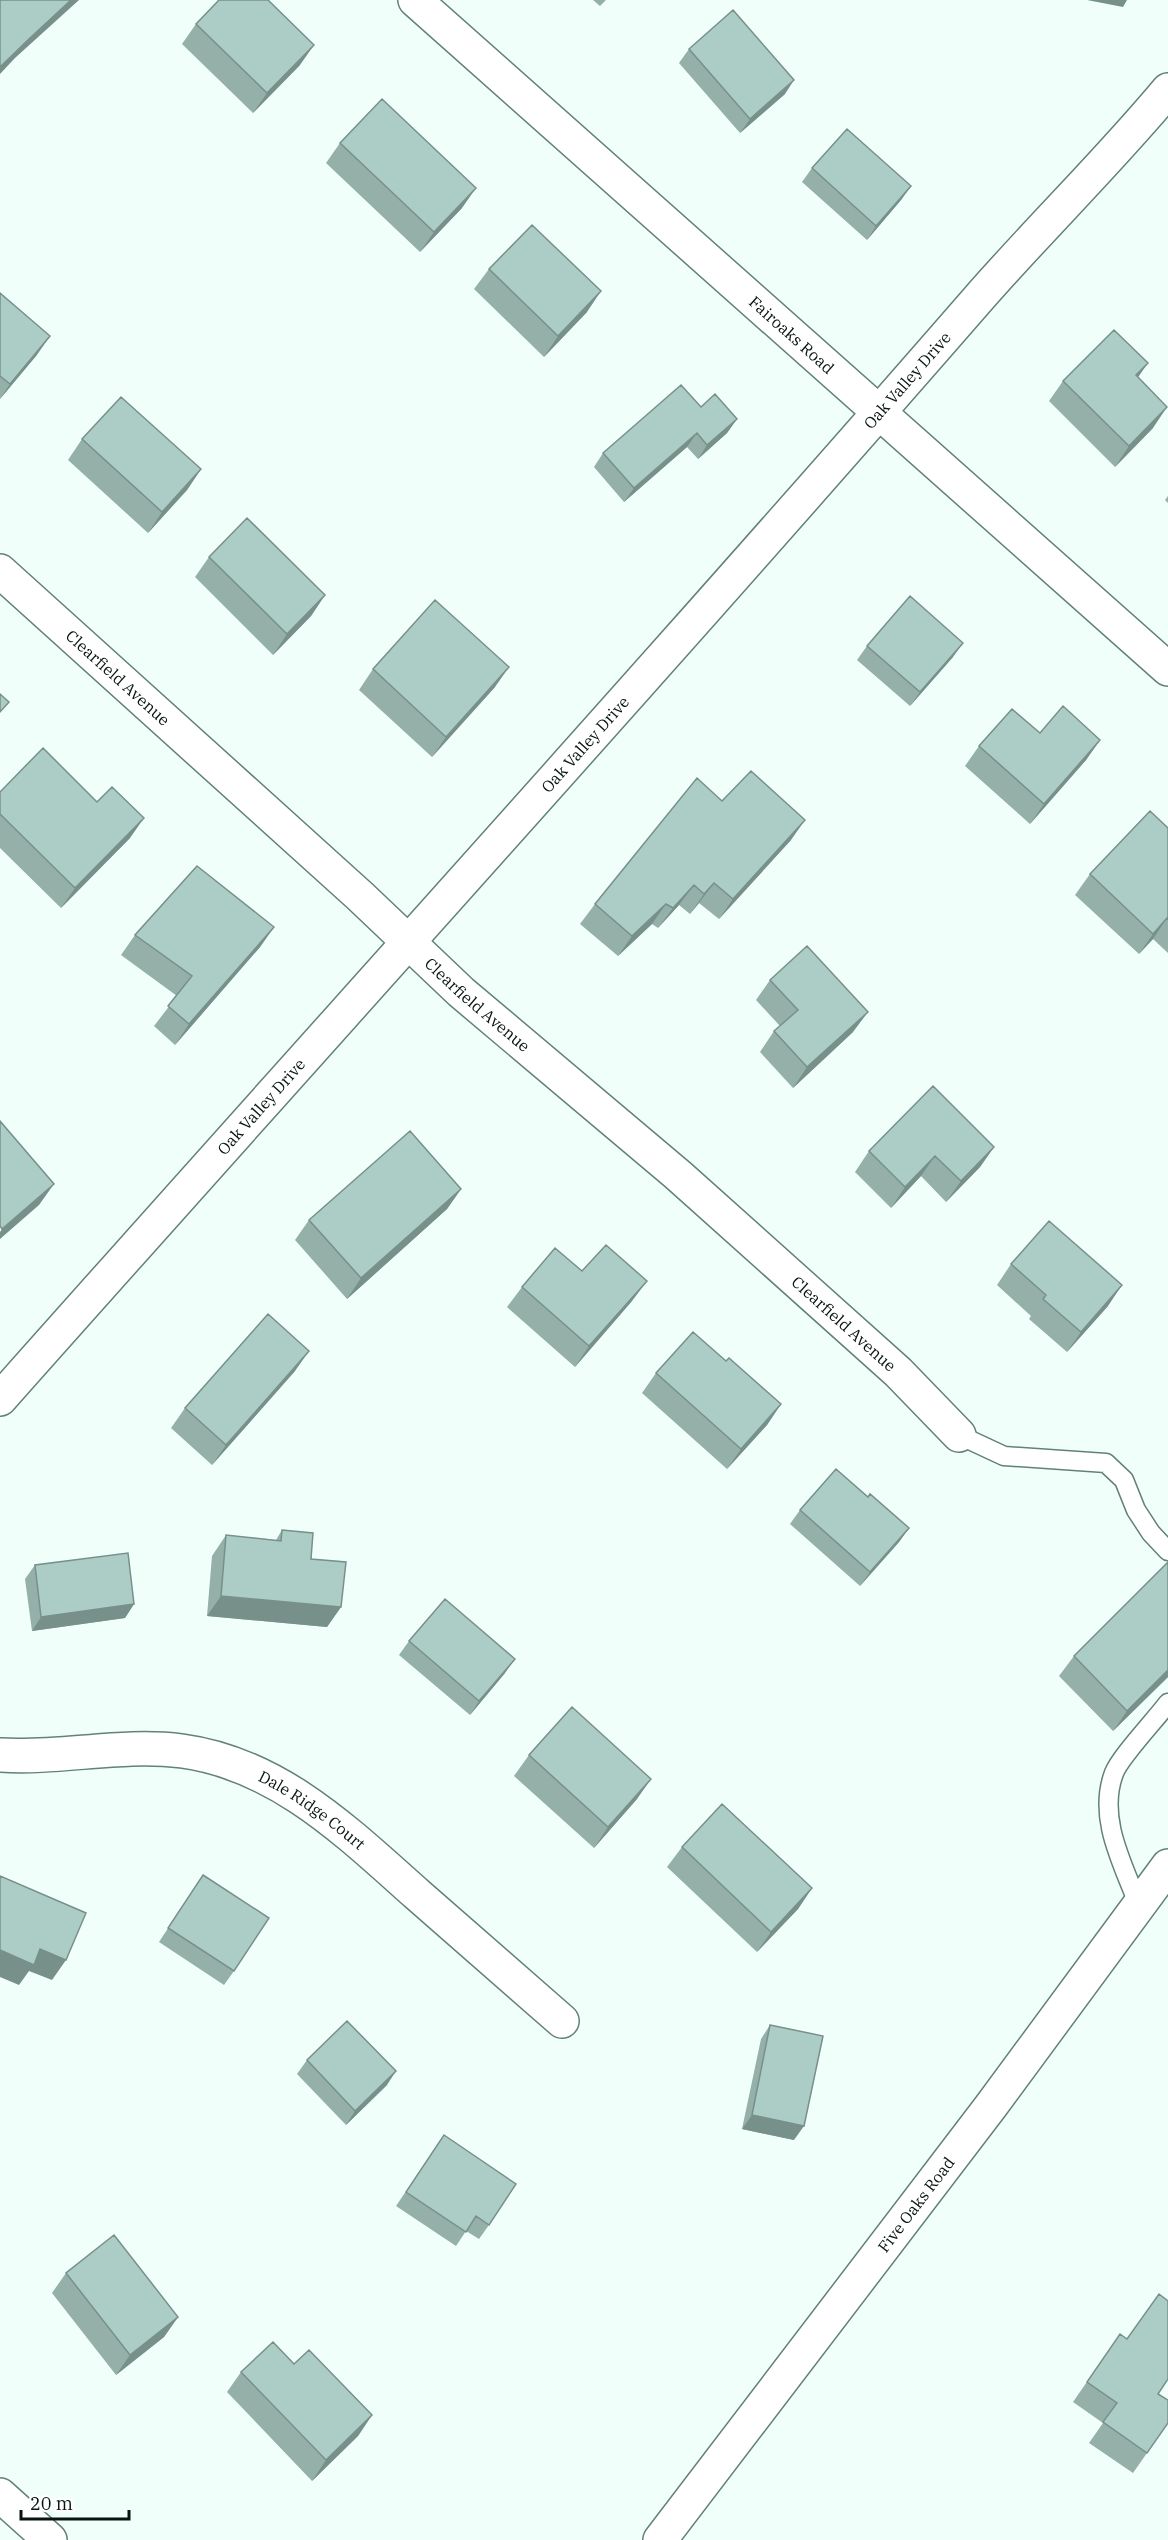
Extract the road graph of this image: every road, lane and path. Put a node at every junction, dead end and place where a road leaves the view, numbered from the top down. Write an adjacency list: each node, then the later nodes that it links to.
1 (415, 0): 3 (street, Fairoaks Road)
2 (1168, 90): 3 (street, Oak Valley Drive)
3 (879, 413): 5 (street, Fairoaks Road); 6 (street, Oak Valley Drive)
4 (0, 571): 6 (street, Clearfield Avenue)
5 (1168, 669)
6 (410, 943): 7 (street, Oak Valley Drive); 8 (street, Clearfield Avenue)
7 (4, 1388)
8 (959, 1435): 9 (lane)
9 (1168, 1551)
10 (1168, 1703): 13 (lane)
11 (0, 1755): 14 (street, Dale Ridge Court)
12 (1168, 1866): 13 (street, Five Oaks Road)
13 (1138, 1906): 17 (street, Five Oaks Road)
14 (562, 2021)
15 (0, 2495): 16 (street)
16 (50, 2540)
17 (660, 2540)

